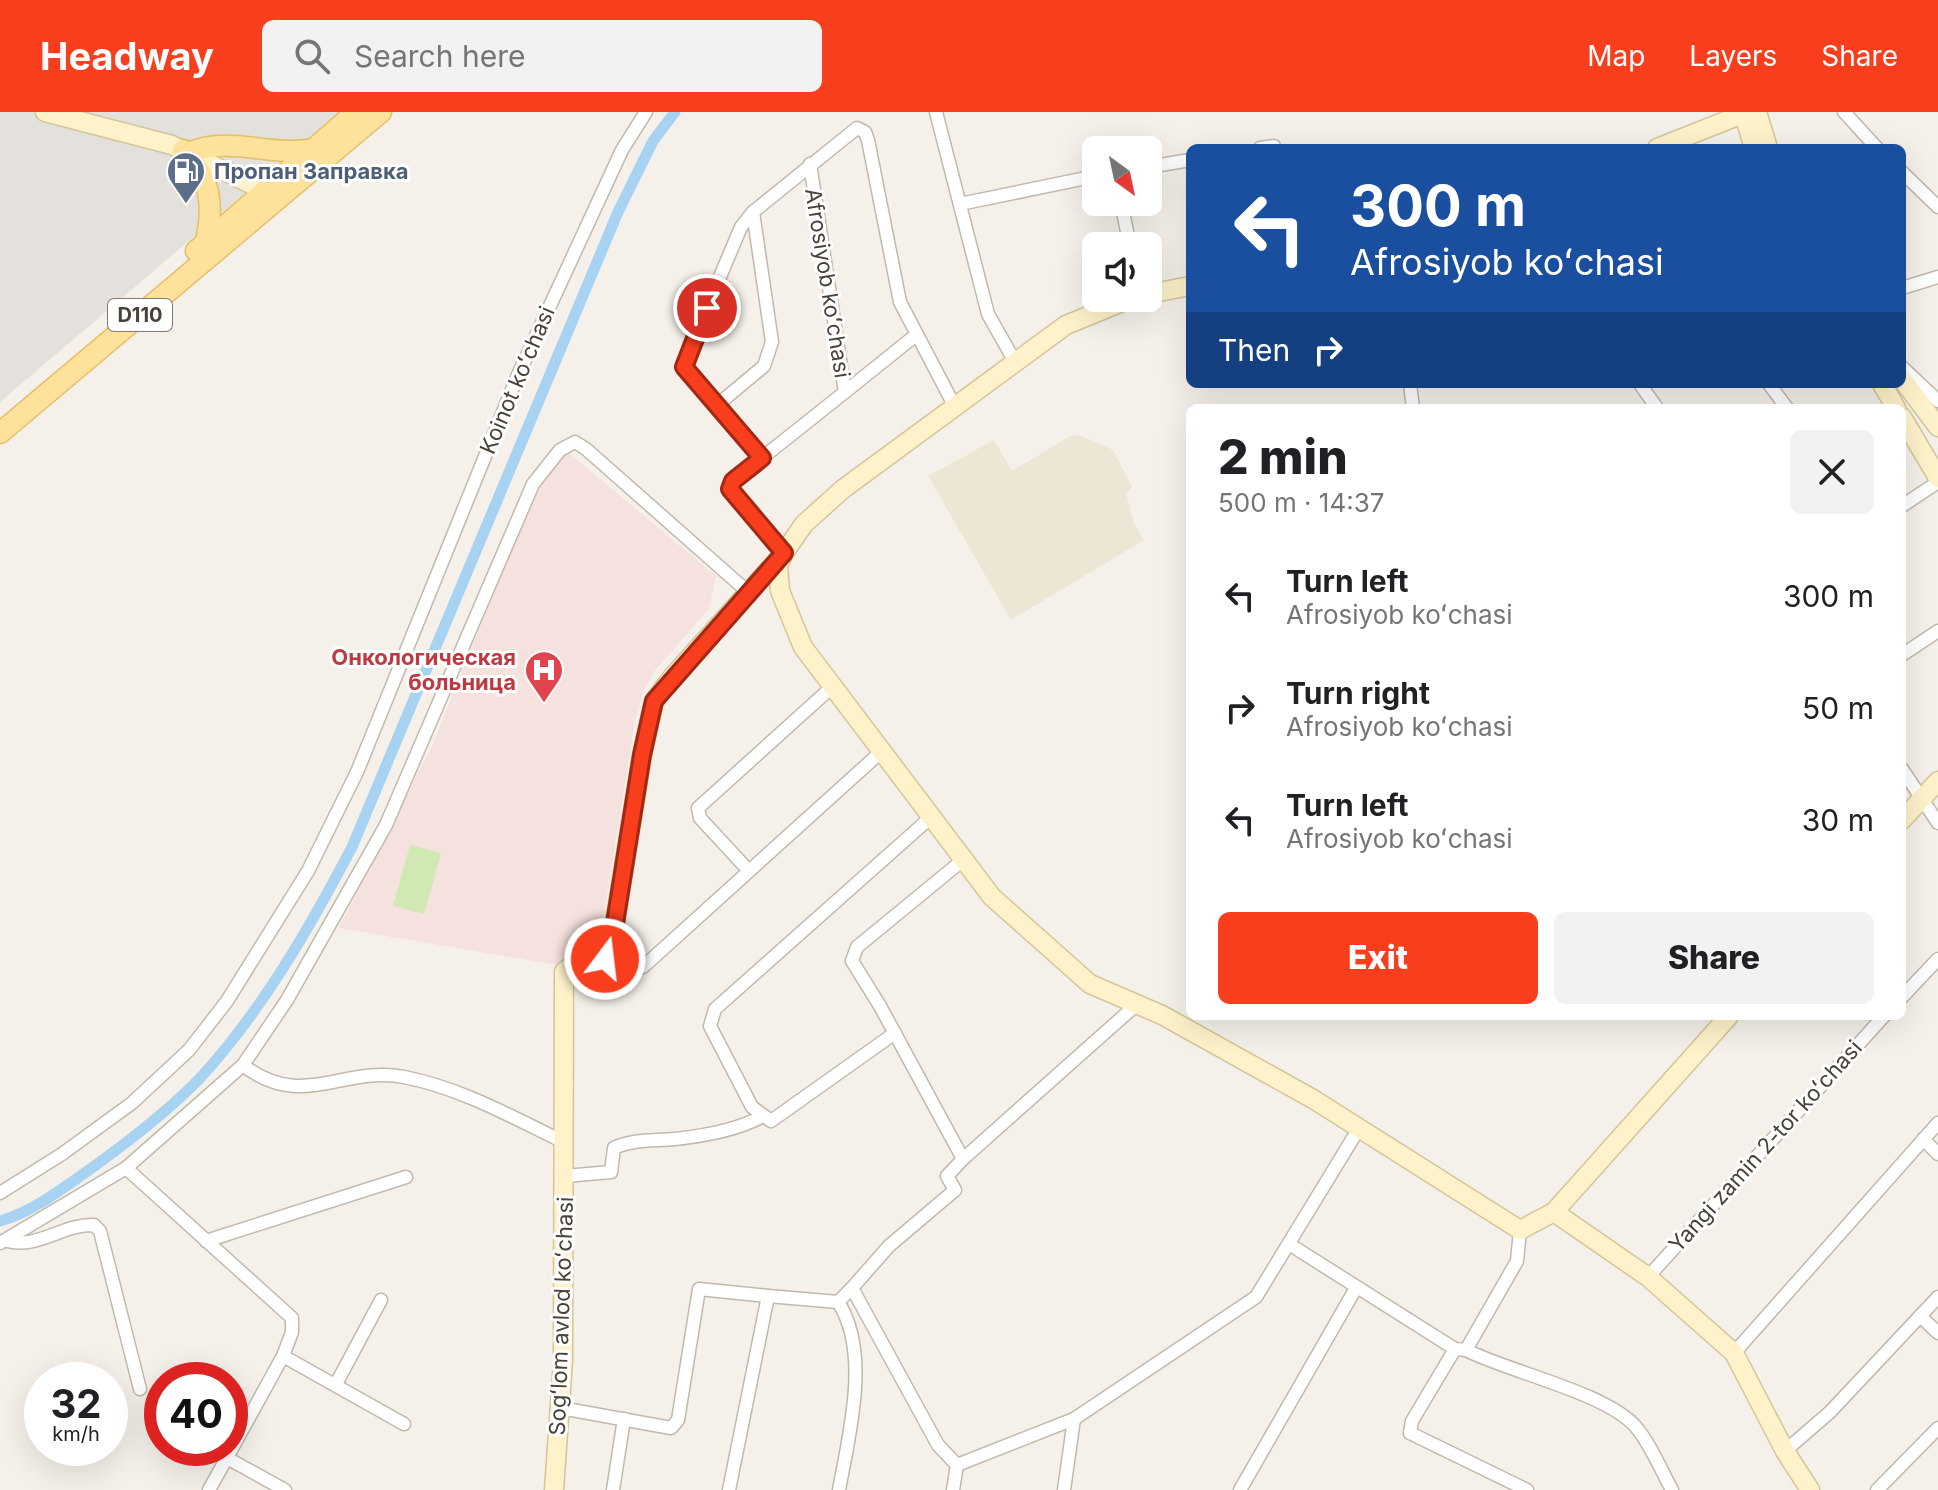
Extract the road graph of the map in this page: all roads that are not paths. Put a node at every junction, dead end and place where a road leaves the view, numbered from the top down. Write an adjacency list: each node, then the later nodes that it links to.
1 (45, 112): 13 (street)
2 (356, 112): 12 (main road, D110)
3 (381, 112): 19 (main road, D110)
4 (646, 112): 76 (street, Koinot koʻchasi)
5 (936, 112): 20 (street)
6 (1748, 112): 8 (street); 9 (street); 10 (street)
7 (1844, 112): 11 (street)
8 (1667, 144)
9 (1753, 144)
10 (1766, 144)
11 (1873, 144)
12 (313, 149): 13 (main road); 19 (main road, D110)
13 (187, 151): 19 (street); 23 (main road)
14 (1186, 161): 16 (street)
15 (810, 164): 22 (street, Afrosiyob koʻchasi); 29 (street, Afrosiyob koʻchasi); 33 (street, Afrosiyob koʻchasi)
16 (1162, 165)
17 (1906, 176): 21 (street)
18 (1082, 179): 20 (street)
19 (272, 195): 23 (main road, D110); 40 (main road, D110)
20 (960, 204): 30 (street)
21 (1938, 207)
22 (753, 212): 35 (street); 35 (street, Afrosiyob koʻchasi)
23 (206, 242): 37 (main road, D110)
24 (1938, 277): 26 (street)
25 (1186, 287): 27 (street)
26 (1906, 287)
27 (1162, 291)
28 (1098, 312): 30 (street)
29 (916, 335): 33 (street); 36 (street, Afrosiyob koʻchasi)
30 (1015, 362): 36 (street)
31 (1906, 371): 34 (street)
32 (1906, 384): 39 (street)
33 (845, 392): 41 (street, Afrosiyob koʻchasi)
34 (1938, 401)
35 (716, 406): 41 (street, Afrosiyob koʻchasi)
36 (955, 407): 44 (street)
37 (0, 417)
38 (1906, 424): 42 (street)
39 (1938, 427)
40 (0, 433)
41 (762, 458): 44 (street, Afrosiyob koʻchasi)
42 (1938, 480): 43 (street)
43 (1906, 503)
44 (784, 553): 45 (street); 48 (street)
45 (748, 592): 58 (street); 65 (street)
46 (1938, 631): 47 (street)
47 (1906, 652)
48 (832, 687): 49 (street); 57 (street)
49 (882, 751): 54 (street); 57 (street)
50 (1906, 775): 52 (street)
51 (1938, 781): 52 (street)
52 (1921, 797): 53 (street); 55 (street)
53 (1906, 815)
54 (930, 818): 56 (street); 66 (street)
55 (1938, 823)
56 (963, 860): 61 (street); 64 (street)
57 (749, 871): 58 (street)
58 (610, 953): 70 (street, Sogʻlom avlod koʻchasi)
59 (1938, 959): 60 (street)
60 (1906, 993)
61 (1136, 1005): 68 (street); 72 (street)
62 (1725, 1020): 77 (street)
63 (1880, 1020): 82 (street, Yangi zamin 2-tor koʻchasi)
64 (895, 1033): 66 (street); 72 (street)
65 (243, 1065): 70 (street); 73 (street)
66 (761, 1117): 74 (street)
67 (1938, 1123): 69 (street)
68 (1358, 1130): 78 (street); 81 (street)
69 (1923, 1139): 71 (street); 92 (street)
70 (564, 1142): 74 (street, Sogʻlom avlod koʻchasi)
71 (1938, 1154)
72 (963, 1159): 83 (street)
73 (126, 1168): 79 (street); 80 (street)
74 (565, 1176): 96 (street, Sogʻlom avlod koʻchasi)
75 (406, 1177): 79 (street)
76 (0, 1193)
77 (1554, 1212): 78 (street); 82 (street)
78 (1520, 1230): 91 (street)
79 (206, 1241): 93 (street)
80 (3, 1242): 95 (street)
81 (1289, 1244): 84 (street); 98 (street)
82 (1648, 1277): 92 (street)
83 (852, 1288): 88 (street); 103 (street)
84 (1356, 1288): 91 (street); 115 (street)
85 (768, 1296): 88 (street); 97 (street); 111 (street)
86 (1938, 1297): 89 (street)
87 (381, 1300): 94 (street)
88 (838, 1302): 112 (street)
89 (1920, 1316): 90 (street); 102 (street)
90 (1938, 1333)
91 (1460, 1349): 116 (street); 117 (street)
92 (1734, 1353): 102 (street)
93 (283, 1356): 94 (street); 99 (street)
94 (336, 1384): 100 (street)
95 (140, 1389)
96 (561, 1408): 97 (street); 109 (street, Sogʻlom avlod koʻchasi)
97 (624, 1419): 110 (street)
98 (1074, 1419): 103 (street); 114 (street)
99 (248, 1420)
100 (404, 1424)
101 (1938, 1428): 118 (street)
102 (1785, 1451): 106 (street)
103 (957, 1465): 113 (street)
104 (222, 1466): 107 (street)
105 (242, 1466): 108 (street)
106 (1806, 1489)
107 (209, 1490)
108 (285, 1490)
109 (554, 1490)
110 (613, 1490)
111 (729, 1490)
112 (839, 1490)
113 (953, 1490)
114 (1064, 1490)
115 (1240, 1490)
116 (1527, 1490)
117 (1672, 1490)
118 (1877, 1490)

